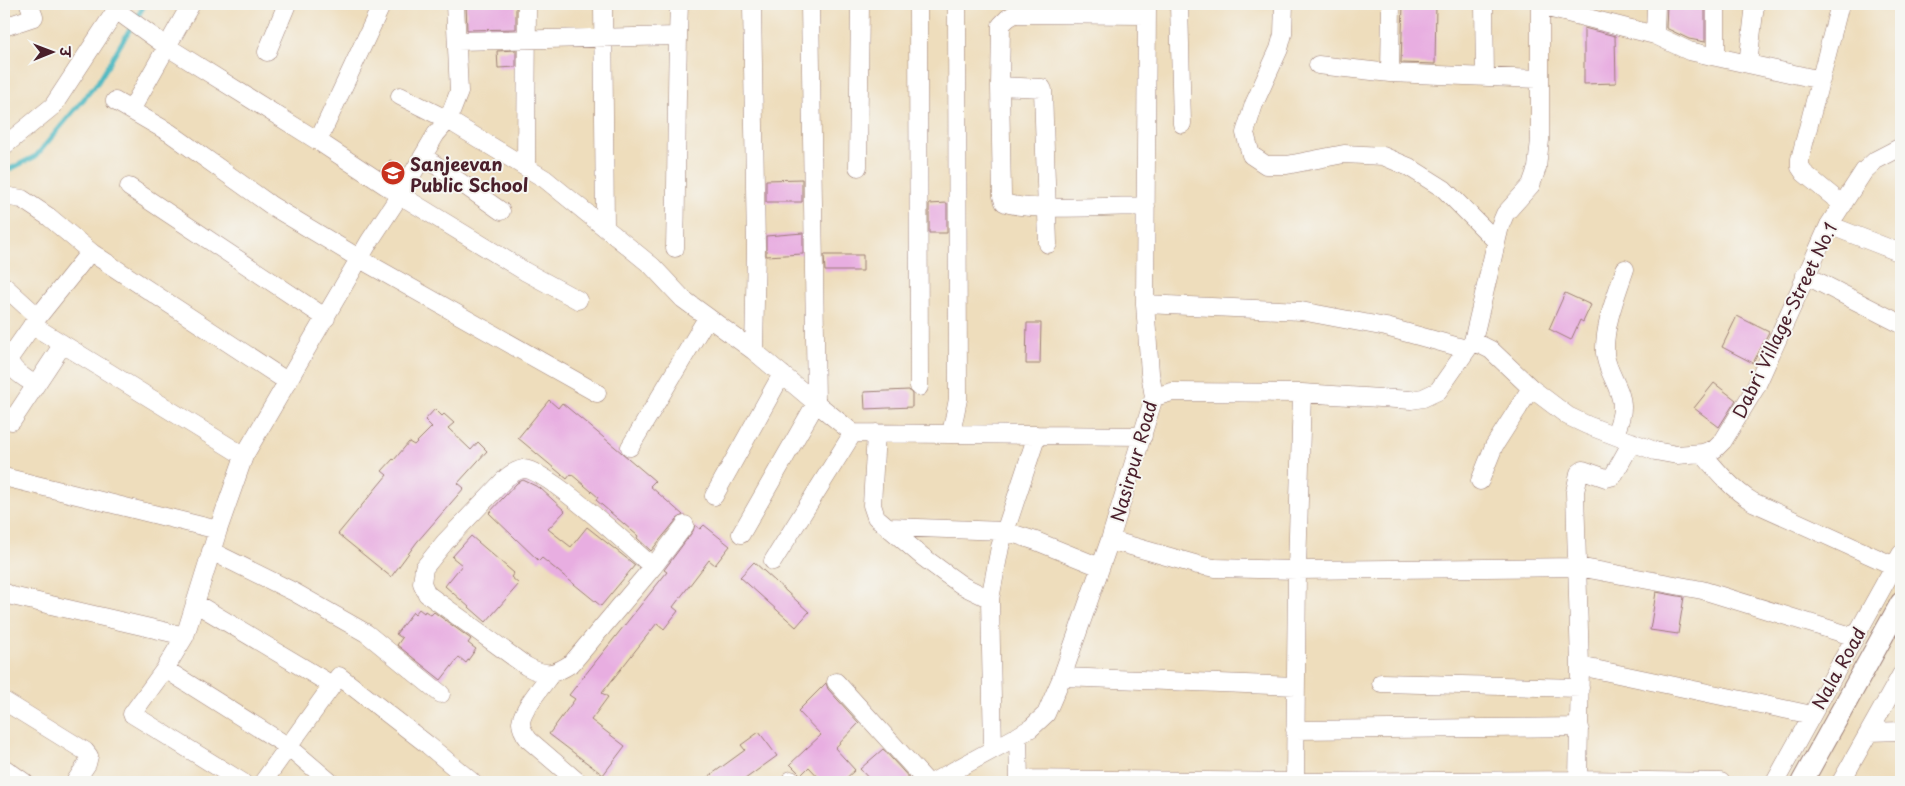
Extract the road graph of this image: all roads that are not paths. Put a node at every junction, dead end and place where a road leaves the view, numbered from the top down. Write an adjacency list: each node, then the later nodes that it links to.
1 (29, 4): 25 (street)
2 (191, 4): 31 (street)
3 (287, 4): 32 (street)
4 (382, 4): 46 (street)
5 (455, 4): 30 (street)
6 (527, 4): 28 (street)
7 (603, 4): 29 (street)
8 (679, 4): 27 (street)
9 (752, 4): 78 (street)
10 (810, 4): 87 (street)
11 (860, 4): 50 (street)
12 (918, 4): 82 (street)
13 (957, 4): 91 (street)
14 (1179, 4): 45 (street)
15 (1284, 4): 61 (street)
16 (1391, 4): 36 (street)
17 (1484, 4): 37 (street)
18 (1656, 4): 26 (street)
19 (1716, 4): 33 (street)
20 (1754, 4): 34 (street)
21 (1840, 4): 39 (street)
22 (1540, 5): 26 (street); 38 (street)
23 (1147, 9): 40 (street); 56 (street, Nasirpur Road)
24 (121, 10): 31 (street); 47 (street)
25 (4, 27)
26 (1655, 35): 33 (street)
27 (678, 36): 29 (street); 63 (street)
28 (527, 39): 29 (street); 30 (street); 51 (street)
29 (603, 39): 60 (street)
30 (457, 41): 44 (street)
31 (166, 46): 43 (street); 46 (street)
32 (267, 52)
33 (1716, 57): 34 (street)
34 (1748, 64): 39 (street)
35 (1318, 65): 36 (street)
36 (1390, 74): 37 (street)
37 (1484, 77): 38 (street)
38 (1540, 80): 61 (street)
39 (1821, 80): 55 (street)
40 (1000, 86): 57 (street); 57 (street)
41 (400, 96): 44 (street)
42 (115, 101): 43 (street)
43 (131, 110): 66 (street)
44 (448, 120): 49 (street); 51 (street)
45 (1182, 124)
46 (318, 141): 53 (street)
47 (4, 146)
48 (1901, 147): 55 (street, Dabri Village-Street No.1)
49 (423, 156): 53 (street); 58 (street)
50 (858, 167)
51 (526, 168): 60 (street)
52 (129, 187): 72 (street)
53 (400, 195): 66 (street); 70 (street)
54 (4, 196): 64 (street)
55 (1843, 205): 59 (street, Dabri Village-Street No.1)
56 (1146, 206): 57 (street); 71 (street, Nasirpur Road)
57 (1047, 207): 62 (street)
58 (501, 211)
59 (1829, 225): 65 (street); 68 (street, Dabri Village-Street No.1)
60 (605, 228): 73 (street)
61 (1496, 241): 77 (street)
62 (1048, 244)
63 (675, 248)
64 (92, 253): 74 (street); 80 (street)
65 (1901, 253)
66 (360, 259): 72 (street); 84 (street)
67 (1625, 270): 93 (street)
68 (1806, 275): 75 (street); 97 (street, Dabri Village-Street No.1)
69 (4, 286): 74 (street)
70 (578, 300)
71 (1145, 304): 77 (street, Dabri Village-Street No.1); 86 (street, Nasirpur Road)
72 (326, 318): 80 (street)
73 (707, 318): 78 (street); 96 (street)
74 (35, 321): 76 (street); 81 (street)
75 (1901, 324)
76 (63, 344): 81 (street); 98 (street)
77 (1470, 345): 83 (street, Dabri Village-Street No.1); 85 (street)
78 (754, 351): 79 (street)
79 (782, 374): 87 (street); 101 (street)
80 (288, 382): 98 (street)
81 (35, 384): 88 (street)
82 (919, 387)
83 (1531, 388): 93 (street, Dabri Village-Street No.1); 100 (street)
84 (597, 393)
85 (1302, 393): 86 (street); 114 (street)
86 (1154, 398): 94 (street, Nasirpur Road)
87 (816, 403): 89 (street); 106 (street)
88 (12, 421)
89 (853, 433): 90 (street); 110 (street)
90 (876, 433): 91 (street); 103 (street)
91 (951, 434): 92 (street)
92 (1037, 435): 94 (street); 105 (street)
93 (1615, 435): 95 (street, Dabri Village-Street No.1)
94 (1143, 436): 107 (street, Nasirpur Road)
95 (1632, 442): 97 (street, Dabri Village-Street No.1); 113 (street)
96 (630, 447)
97 (1702, 453): 109 (street)
98 (244, 456): 104 (street)
99 (4, 478): 104 (street)
100 (1480, 481)
101 (714, 496)
102 (685, 525): 112 (street)
103 (888, 527): 105 (street); 116 (street)
104 (218, 530): 108 (street)
105 (1005, 531): 111 (street); 116 (street)
106 (741, 534)
107 (1110, 540): 111 (street, Nasirpur Road); 114 (street)
108 (211, 550): 117 (street); 131 (street)
109 (1898, 560): 120 (street, Nala Road)
110 (773, 561)
111 (1100, 566): 125 (street, Nasirpur Road)
112 (653, 567): 123 (street); 123 (street)
113 (1578, 567): 114 (street); 120 (street); 121 (street)
114 (1296, 570): 129 (street)
115 (4, 592): 119 (street)
116 (990, 599): 140 (street)
117 (195, 603): 119 (street); 128 (street)
118 (1901, 603): 156 (street)
119 (185, 636): 122 (street)
120 (1855, 637): 133 (street, Nala Road)
121 (1580, 666): 130 (street); 133 (street)
122 (165, 669): 139 (street); 146 (street)
123 (551, 674): 150 (street)
124 (1901, 675): 137 (street)
125 (1062, 677): 129 (street); 138 (street, Nasirpur Road)
126 (836, 682): 151 (street)
127 (1381, 683): 130 (street)
128 (332, 685): 139 (street); 149 (street)
129 (1296, 686): 135 (street)
130 (1580, 688): 134 (street)
131 (441, 694)
132 (4, 701): 145 (street)
133 (1812, 715): 155 (street, Nala Road)
134 (1580, 728): 135 (street); 143 (street)
135 (1295, 730): 153 (street)
136 (1901, 731): 137 (street)
137 (1869, 732): 157 (street)
138 (1018, 736): 140 (street, Nasirpur Road); 142 (street)
139 (289, 747): 147 (street); 148 (street)
140 (993, 749): 152 (street, Nasirpur Road)
141 (4, 768): 144 (street)
142 (1019, 780): 153 (street)
143 (1578, 781): 153 (street); 154 (street)
144 (24, 782)
145 (75, 782)
146 (242, 782)
147 (263, 782)
148 (330, 782)
149 (472, 782)
150 (578, 782)
151 (927, 782)
152 (933, 782)
153 (1296, 782)
154 (1721, 782)
155 (1775, 782)
156 (1802, 782)
157 (1841, 782)

